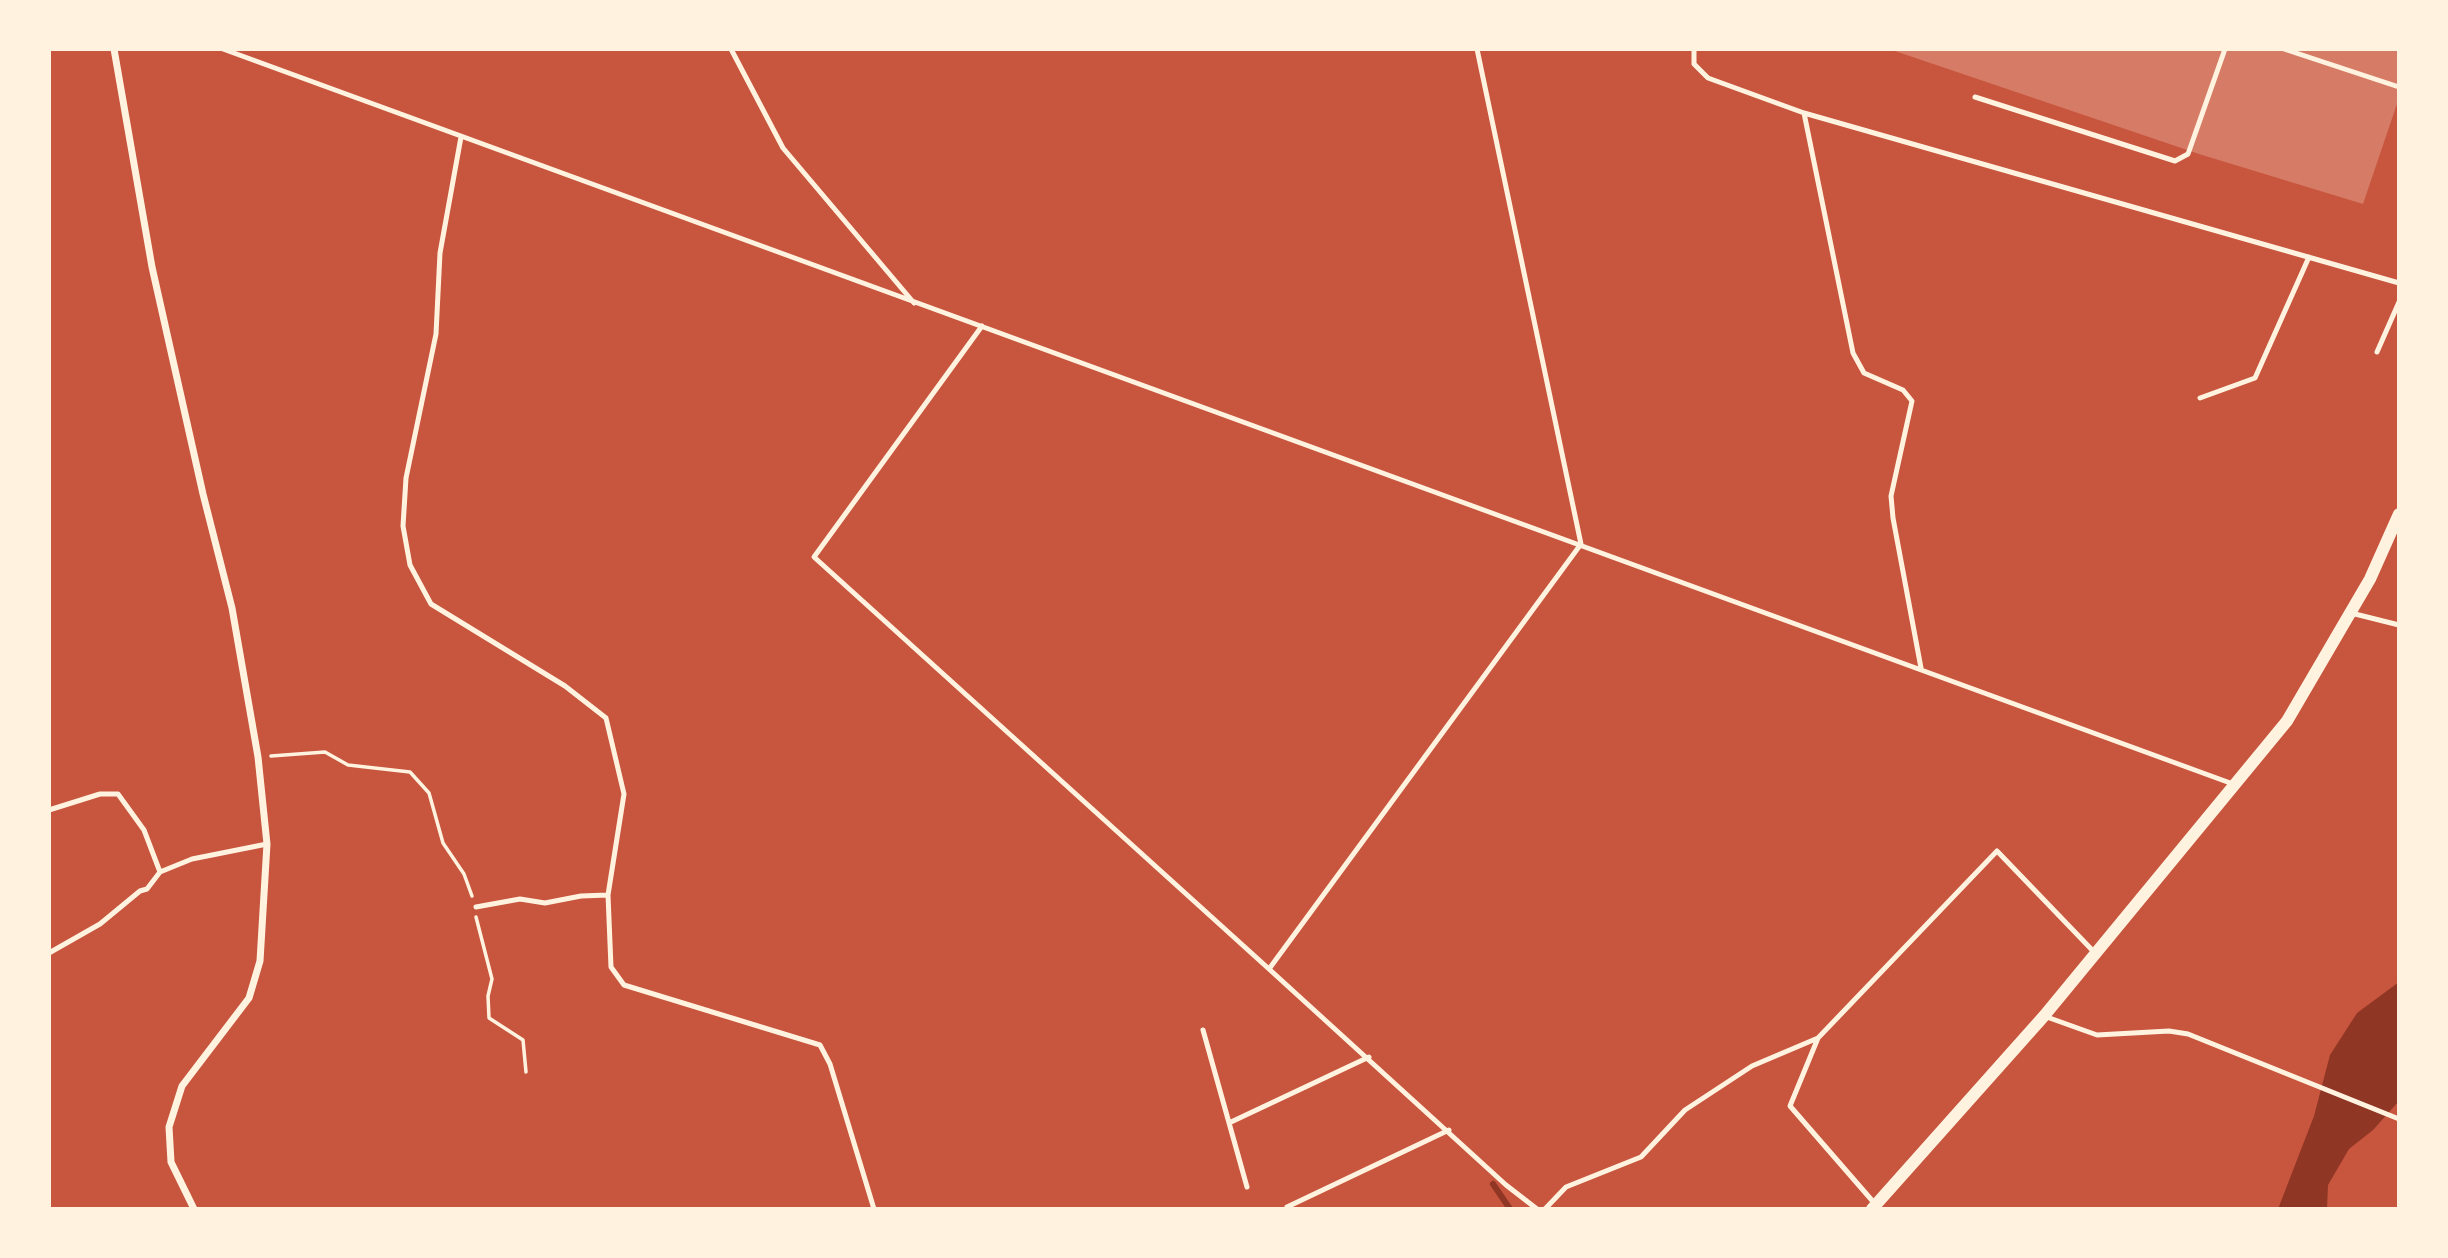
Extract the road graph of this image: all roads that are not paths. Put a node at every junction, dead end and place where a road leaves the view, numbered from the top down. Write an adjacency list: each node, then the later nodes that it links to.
1 (114, 49): 26 (street)
2 (223, 49): 11 (lane)
3 (731, 49): 15 (lane)
4 (1478, 49): 20 (lane)
5 (1694, 49): 10 (lane)
6 (2225, 49): 9 (lane)
7 (2284, 49): 8 (lane)
8 (2399, 87)
9 (1975, 97)
10 (1804, 113): 12 (lane); 23 (lane)
11 (461, 137): 15 (lane); 28 (lane)
12 (2309, 257): 13 (lane); 18 (lane)
13 (2399, 283)
14 (2399, 302): 17 (lane)
15 (915, 303): 16 (lane)
16 (982, 326): 20 (lane); 32 (lane)
17 (2377, 352)
18 (2200, 398)
19 (2399, 514): 21 (street)
20 (1581, 544): 23 (lane); 32 (lane)
21 (2351, 612): 22 (lane); 24 (street)
22 (2399, 625)
23 (1922, 668): 24 (lane)
24 (2236, 785): 31 (street)
25 (49, 810): 27 (lane)
26 (267, 844): 27 (lane); 43 (street)
27 (160, 872): 30 (lane)
28 (608, 895): 29 (lane); 44 (lane)
29 (476, 907)
30 (49, 953)
31 (2095, 954): 33 (street); 35 (lane)
32 (1269, 969): 36 (lane)
33 (2044, 1016): 37 (lane); 41 (street)
34 (1203, 1030): 38 (lane)
35 (1818, 1038): 41 (lane); 46 (lane)
36 (1369, 1057): 38 (lane); 39 (lane)
37 (2399, 1119)
38 (1231, 1122): 40 (lane)
39 (1449, 1130): 42 (lane); 45 (lane)
40 (1247, 1187)
41 (1874, 1207)
42 (1287, 1208)
43 (194, 1209)
44 (874, 1209)
45 (1537, 1209)
46 (1545, 1209)

